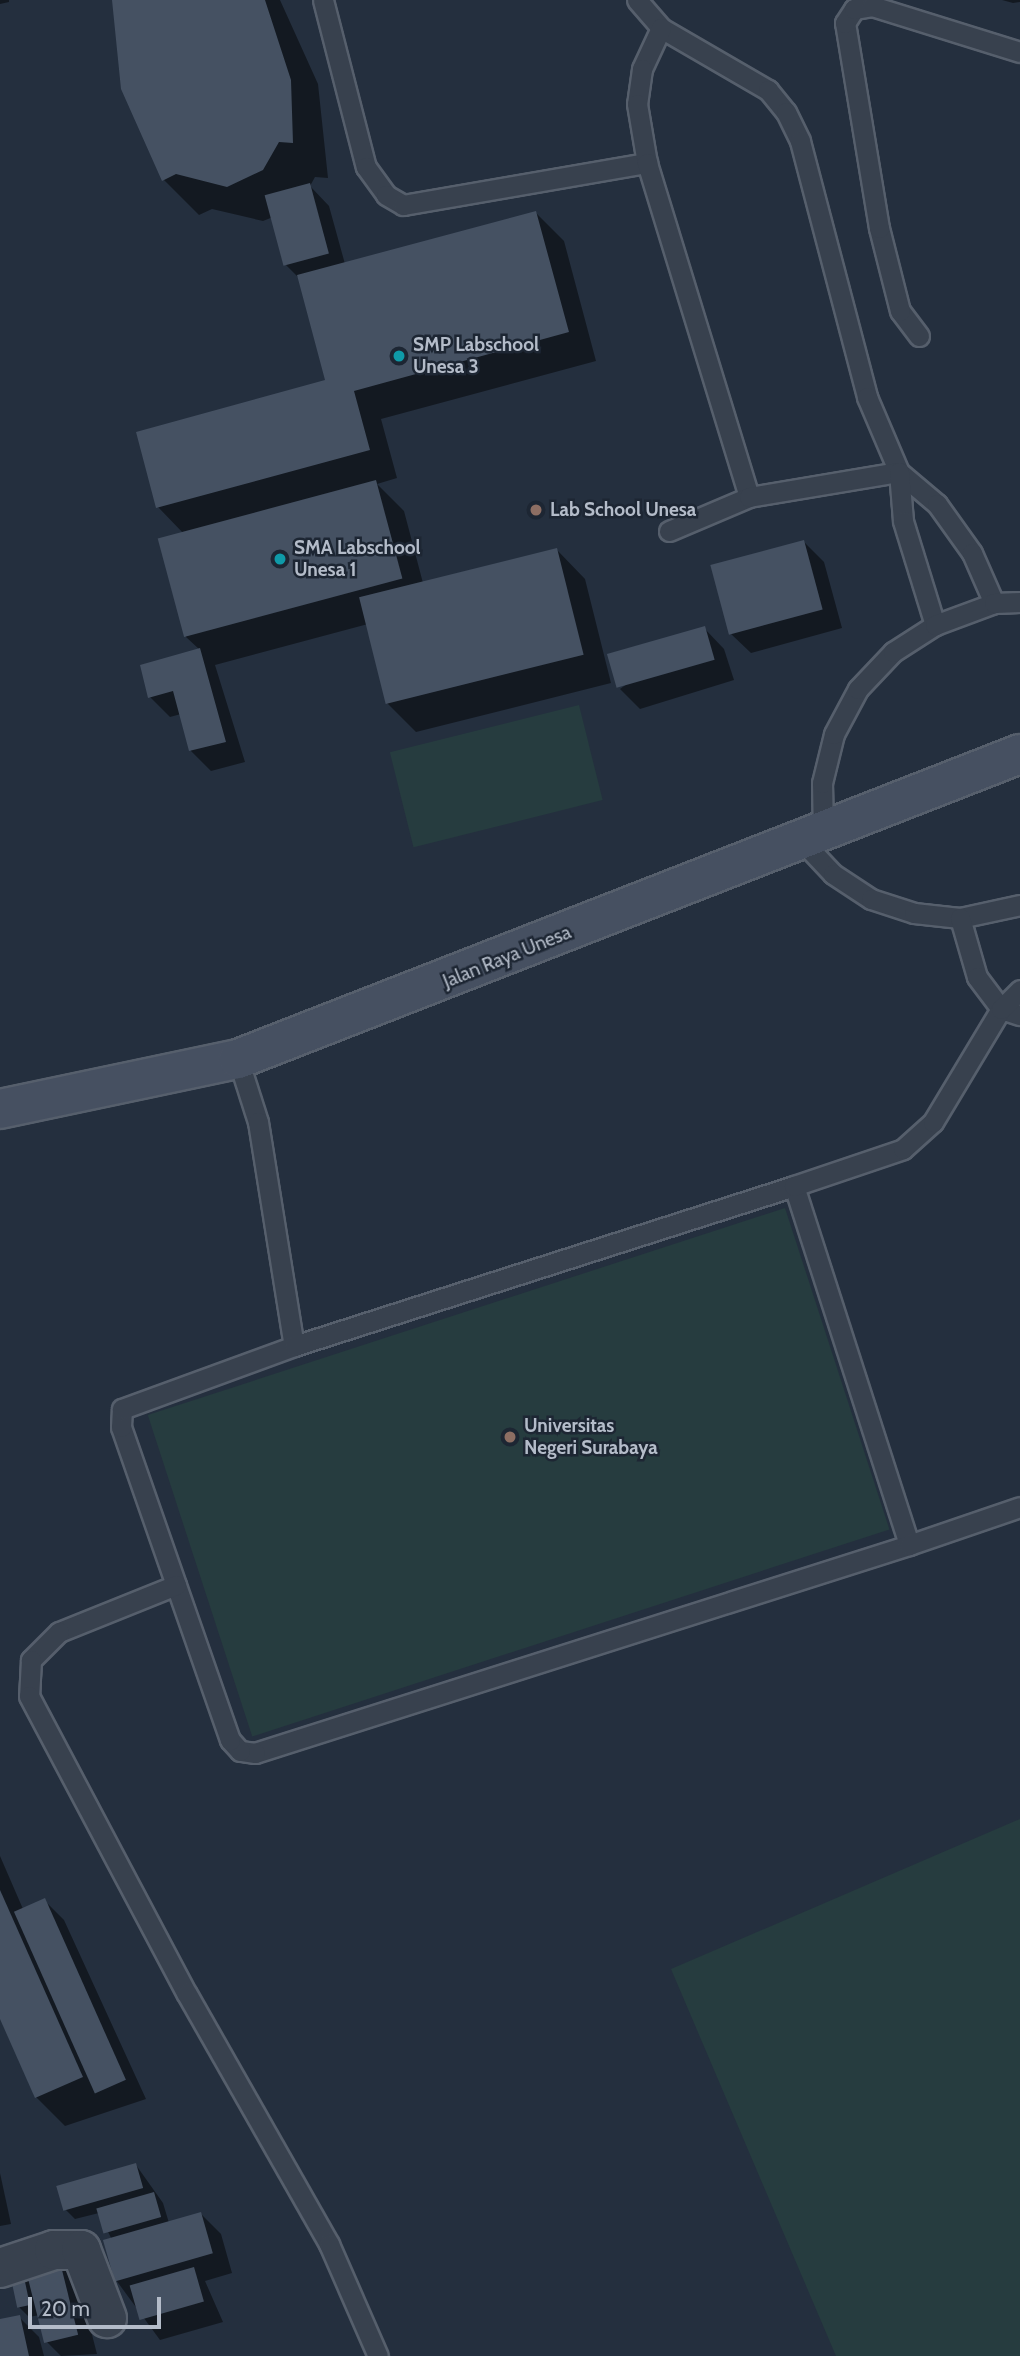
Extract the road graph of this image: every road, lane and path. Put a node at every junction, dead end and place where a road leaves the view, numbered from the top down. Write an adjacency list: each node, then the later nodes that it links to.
1 (323, 0): 5 (lane)
2 (637, 0): 3 (lane)
3 (661, 28): 5 (lane); 7 (lane)
4 (1020, 52): 6 (lane)
5 (648, 163): 8 (lane)
6 (919, 337)
7 (899, 472): 8 (lane); 11 (lane); 12 (lane)
8 (749, 497): 9 (lane)
9 (669, 531)
10 (1020, 602): 11 (lane)
11 (994, 603): 12 (lane)
12 (935, 625): 14 (lane)
13 (1014, 753): 14 (main road, Jalan Raya Unesa)
14 (812, 837): 16 (lane); 20 (main road, Jalan Raya Unesa)
15 (1020, 905): 16 (lane)
16 (960, 918): 18 (lane)
17 (1020, 990): 18 (lane)
18 (1001, 1009): 19 (lane); 22 (lane)
19 (1020, 1015)
20 (238, 1059): 21 (main road, Jalan Raya Unesa); 23 (lane)
21 (0, 1109)
22 (794, 1186): 23 (lane); 25 (lane)
23 (295, 1346): 26 (lane)
24 (1020, 1507): 25 (lane)
25 (909, 1545): 26 (lane)
26 (176, 1585): 29 (lane)
27 (0, 2267): 28 (street)
28 (107, 2318)
29 (378, 2356)

